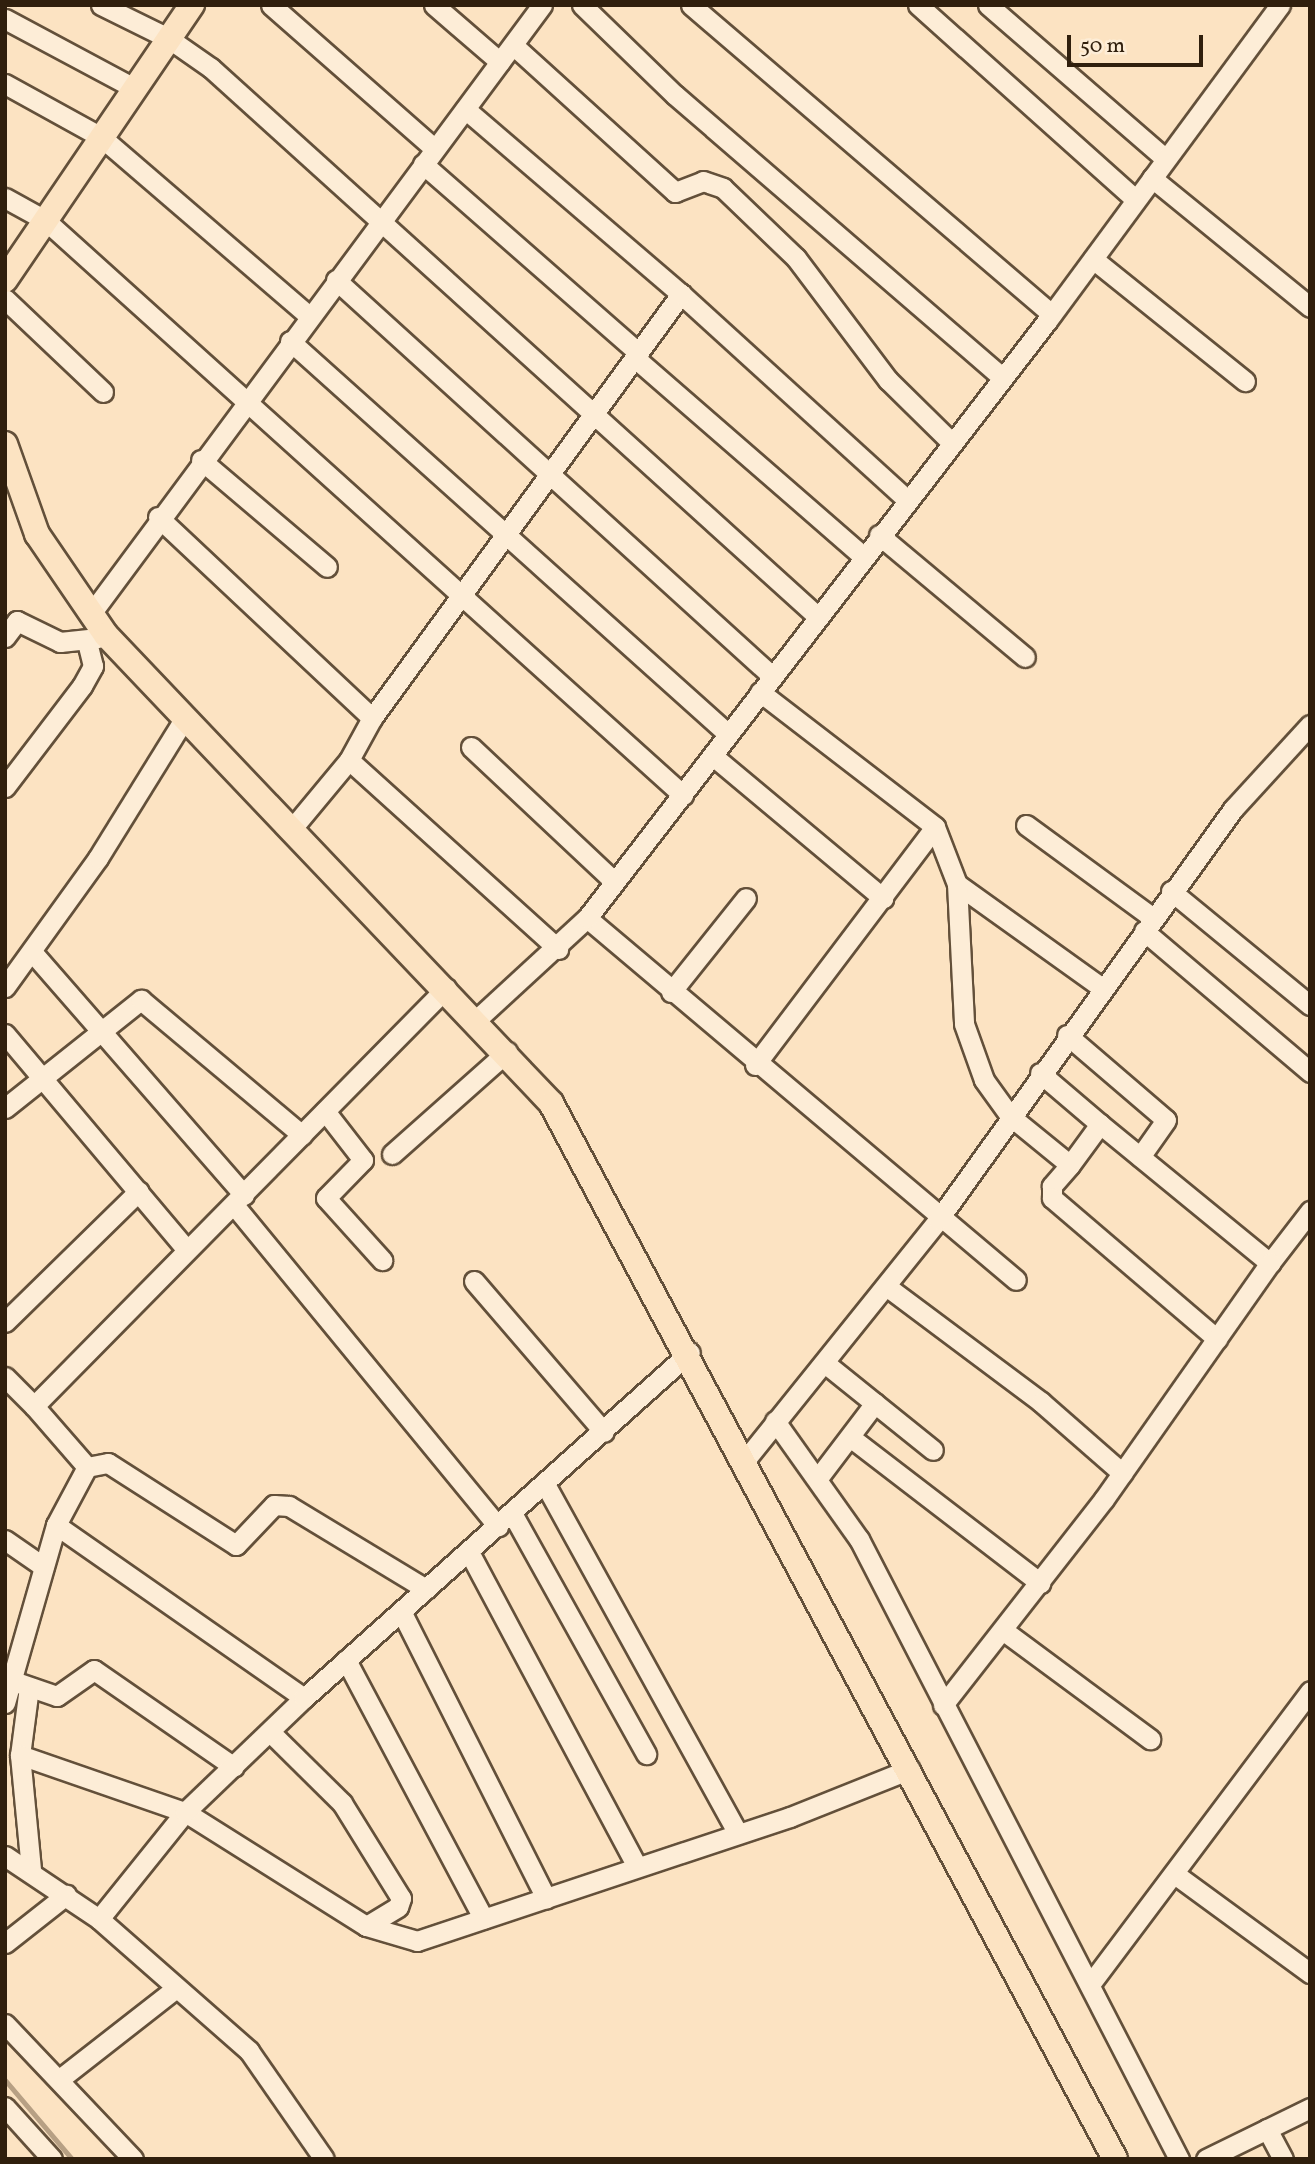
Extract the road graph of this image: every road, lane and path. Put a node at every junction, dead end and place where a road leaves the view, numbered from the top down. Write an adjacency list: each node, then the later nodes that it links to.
1 (101, 5): 12 (street)
2 (192, 5): 12 (main road)
3 (271, 5): 19 (street)
4 (434, 5): 14 (street)
5 (542, 5): 13 (street)
6 (582, 5): 36 (street)
7 (691, 5): 32 (street)
8 (918, 5): 23 (street)
9 (988, 5): 20 (street)
10 (1280, 5): 20 (street)
11 (5, 19): 16 (street)
12 (169, 38): 16 (main road); 25 (street)
13 (513, 45): 14 (street); 41 (street)
14 (500, 62): 17 (street)
15 (5, 84): 18 (street)
16 (134, 88): 18 (main road)
17 (465, 109): 19 (street); 29 (street)
18 (100, 137): 24 (main road); 33 (street)
19 (429, 157): 25 (street); 35 (street)
20 (1166, 159): 21 (street)
21 (1152, 178): 23 (street); 31 (street)
22 (5, 198): 24 (street)
23 (1136, 200): 26 (street)
24 (45, 220): 27 (main road); 39 (street)
25 (378, 225): 28 (street); 40 (street)
26 (1093, 259): 32 (street); 37 (street)
27 (9, 267)
28 (335, 280): 33 (street); 44 (street)
29 (681, 294): 35 (street); 45 (street)
30 (5, 299): 38 (street)
31 (1310, 307)
32 (1052, 314): 36 (street)
33 (309, 316): 34 (street)
34 (290, 341): 39 (street); 48 (street)
35 (637, 356): 40 (street); 49 (street)
36 (1002, 377): 41 (street)
37 (1245, 381)
38 (103, 392)
39 (245, 401): 43 (street); 51 (street)
40 (592, 415): 44 (street); 53 (street)
41 (951, 442): 45 (street)
42 (5, 444): 52 (main road)
43 (201, 460): 46 (street); 50 (street)
44 (547, 476): 48 (street); 57 (street)
45 (906, 499): 47 (street)
46 (158, 517): 52 (street); 58 (street)
47 (879, 535): 49 (street); 56 (street)
48 (507, 536): 51 (street); 61 (street)
49 (862, 555): 53 (street)
50 (327, 567)
51 (463, 597): 58 (street); 66 (street)
52 (90, 615): 55 (main road)
53 (817, 616): 57 (street)
54 (9, 624): 55 (street)
55 (97, 638): 59 (main road); 65 (street)
56 (1025, 657)
57 (766, 684): 61 (street); 68 (street)
58 (372, 718): 64 (street)
59 (183, 721): 69 (main road); 78 (street)
60 (1310, 725): 72 (street)
61 (729, 734): 63 (street)
62 (471, 747): 70 (street)
63 (713, 756): 66 (street); 74 (street)
64 (349, 760): 69 (street); 77 (street)
65 (5, 787)
66 (683, 795): 70 (street)
67 (1026, 825): 76 (street)
68 (935, 827): 71 (street); 74 (street)
69 (290, 831): 80 (main road)
70 (615, 882): 75 (street)
71 (957, 884): 81 (street); 95 (street)
72 (1171, 891): 76 (street); 83 (street)
73 (746, 898): 82 (street)
74 (883, 898): 89 (street)
75 (587, 918): 77 (street); 82 (street)
76 (1148, 924): 81 (street); 90 (street)
77 (558, 949): 84 (street)
78 (33, 953): 79 (street); 85 (street)
79 (5, 987)
80 (446, 988): 84 (main road); 94 (street)
81 (1102, 988): 87 (street)
82 (671, 992): 89 (street)
83 (1310, 1005)
84 (476, 1020): 88 (main road)
85 (102, 1031): 92 (street); 97 (street); 102 (street)
86 (5, 1034): 92 (street)
87 (1067, 1035): 91 (street); 99 (street)
88 (507, 1052): 98 (street); 113 (main road)
89 (755, 1065): 104 (street)
90 (1309, 1069)
91 (1040, 1073): 95 (street); 96 (street)
92 (47, 1077): 93 (street); 101 (street)
93 (5, 1108)
94 (325, 1111): 97 (street); 106 (street)
95 (1010, 1115): 100 (street); 104 (street)
96 (1100, 1124): 99 (street); 100 (street)
97 (302, 1135): 102 (street)
98 (392, 1154)
99 (1140, 1157): 107 (street)
100 (1070, 1165): 112 (street)
101 (139, 1191): 105 (street); 111 (street)
102 (239, 1200): 105 (street); 127 (street)
103 (1310, 1211): 107 (street)
104 (938, 1220): 109 (street); 110 (street)
105 (187, 1250): 117 (street)
106 (382, 1260)
107 (1270, 1263): 112 (street)
108 (474, 1280): 119 (street)
109 (1016, 1280)
110 (886, 1286): 114 (street); 124 (street)
111 (5, 1322)
112 (1217, 1339): 124 (street)
113 (690, 1352): 119 (street); 122 (main road)
114 (826, 1364): 116 (street); 118 (street)
115 (5, 1377): 117 (street)
116 (875, 1403): 120 (street); 121 (street)
117 (34, 1406): 123 (street)
118 (775, 1421): 122 (street); 125 (street)
119 (604, 1432): 126 (street)
120 (850, 1437): 125 (street); 132 (street)
121 (933, 1450)
122 (742, 1464): 148 (main road)
123 (87, 1467): 128 (street); 133 (street)
124 (1122, 1473): 132 (street)
125 (818, 1478): 142 (street)
126 (545, 1484): 127 (street); 150 (street)
127 (505, 1519): 130 (street); 145 (street)
128 (56, 1524): 131 (street); 140 (street)
129 (5, 1540): 131 (street)
130 (469, 1552): 133 (street); 152 (street)
131 (44, 1567): 136 (street)
132 (1040, 1583): 135 (street)
133 (426, 1589): 134 (street)
134 (401, 1611): 137 (street); 156 (street)
135 (1004, 1631): 142 (street); 144 (street)
136 (14, 1652): 138 (street)
137 (346, 1660): 140 (street); 158 (street)
138 (22, 1684): 141 (street); 146 (street); 147 (street)
139 (1310, 1691): 154 (street)
140 (304, 1698): 143 (street)
141 (5, 1703)
142 (943, 1705): 162 (street)
143 (271, 1733): 147 (street); 159 (street)
144 (1150, 1739)
145 (646, 1754)
146 (20, 1755): 149 (street); 153 (street)
147 (234, 1767): 149 (street)
148 (910, 1769): 150 (street); 172 (main road)
149 (185, 1812): 157 (street); 159 (street)
150 (738, 1833): 152 (street)
151 (5, 1856): 153 (street)
152 (637, 1866): 156 (street)
153 (31, 1870): 155 (street)
154 (1176, 1875): 161 (street); 162 (street)
155 (66, 1895): 157 (street); 160 (street)
156 (546, 1898): 158 (street)
157 (99, 1919): 163 (street)
158 (484, 1919): 159 (street)
159 (366, 1926)
160 (5, 1943)
161 (1310, 1973)
162 (1091, 1983): 173 (street)
163 (176, 1987): 165 (street); 171 (street)
164 (5, 2024): 165 (street)
165 (61, 2078): 170 (street)
166 (5, 2107): 169 (street)
167 (1310, 2108): 168 (street)
168 (1267, 2129): 174 (street); 175 (street)
169 (52, 2159)
170 (133, 2159)
171 (324, 2159)
172 (1115, 2159)
173 (1179, 2159)
174 (1206, 2159)
175 (1283, 2159)

